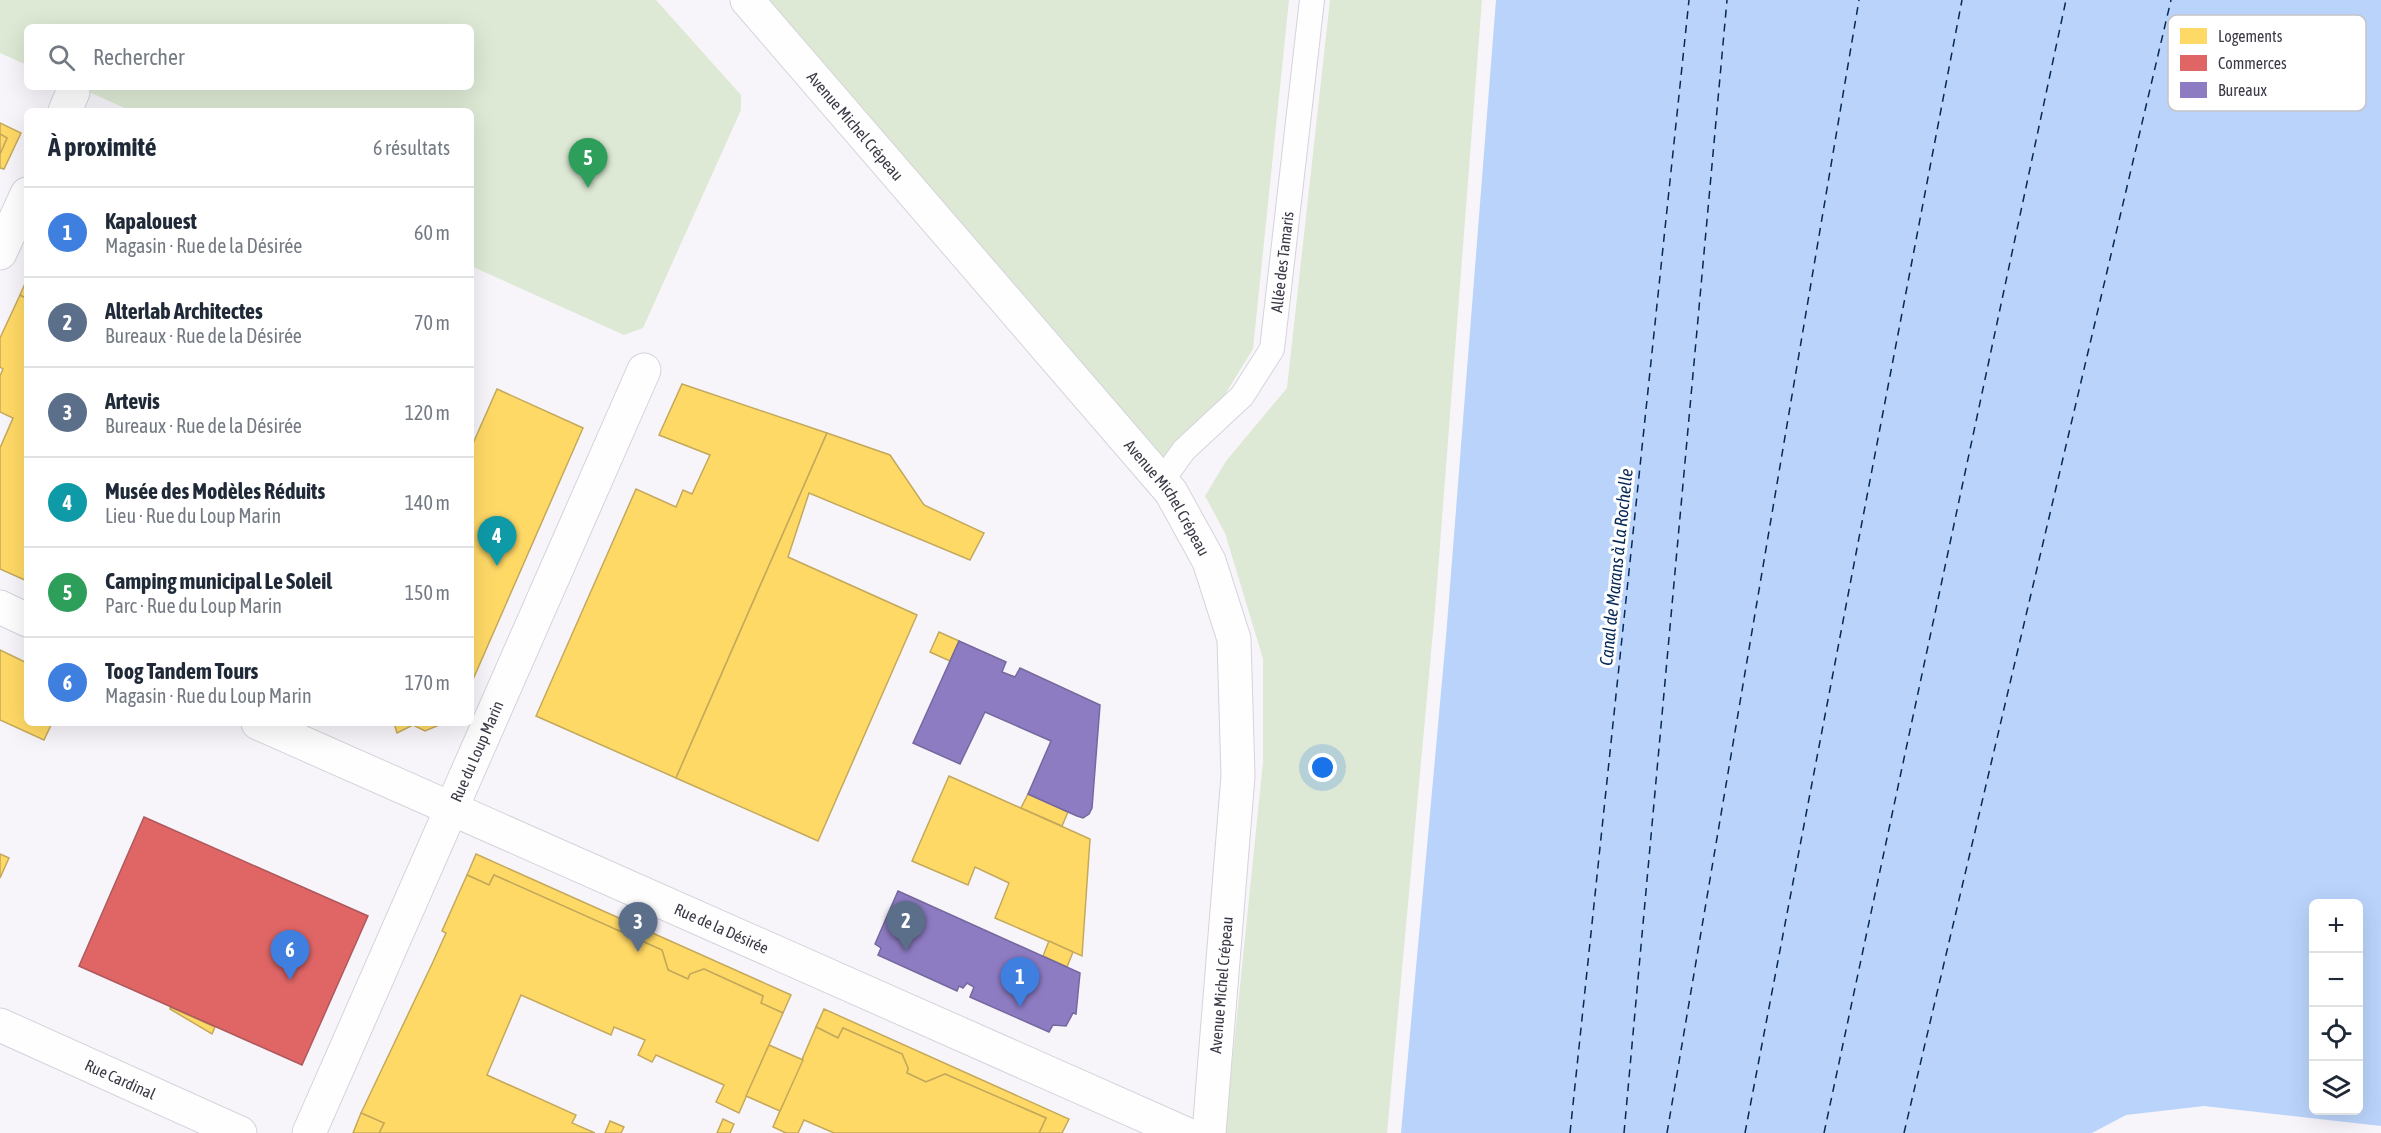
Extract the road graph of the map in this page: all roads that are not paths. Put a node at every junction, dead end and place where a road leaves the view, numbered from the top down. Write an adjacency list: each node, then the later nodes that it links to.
1 (747, 0): 6 (street, Avenue Michel Crépeau)
2 (1312, 0): 6 (lane, Allée des Tamaris)
3 (24, 201): 4 (street)
4 (0, 253)
5 (644, 370): 10 (street, Rue du Loup Marin)
6 (1161, 482): 15 (street, Avenue Michel Crépeau)
7 (0, 607): 8 (street)
8 (24, 619)
9 (265, 726): 10 (street, Rue de la Désirée)
10 (451, 809): 13 (street, Rue du Loup Marin); 14 (street, Rue de la Désirée)
11 (0, 1025): 12 (street, Rue Cardinal)
12 (240, 1133)
13 (309, 1133)
14 (1184, 1133)
15 (1209, 1133)

